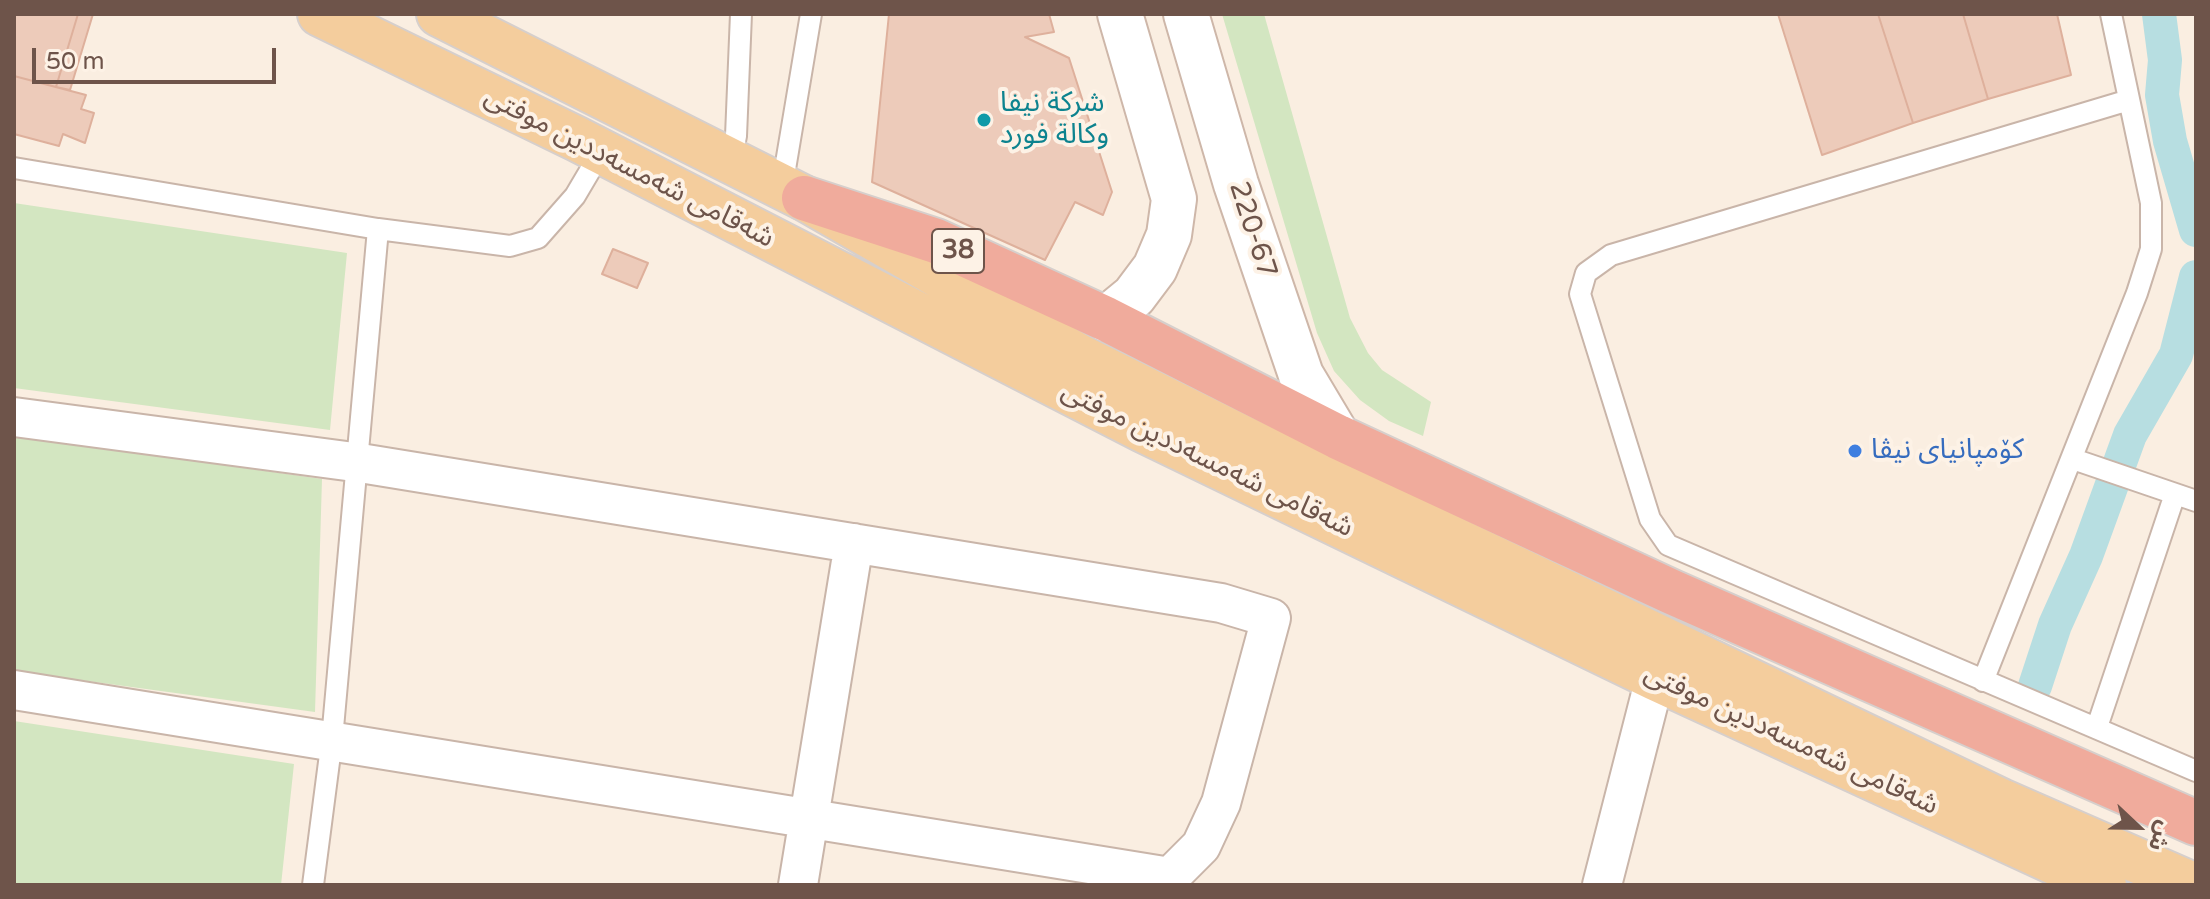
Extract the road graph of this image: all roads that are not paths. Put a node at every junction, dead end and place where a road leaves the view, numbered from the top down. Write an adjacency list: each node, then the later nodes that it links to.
1 (320, 14): 9 (main road, شەقامی شەمسەددین موفتی)
2 (439, 14): 10 (main road, شەقامی شەمسەددین موفتی)
3 (741, 14): 10 (lane)
4 (811, 14): 13 (lane)
5 (1120, 14): 14 (street)
6 (1186, 14): 12 (street, 220-67)
7 (2111, 14): 8 (lane)
8 (2129, 100): 19 (lane); 25 (lane)
9 (601, 152): 15 (lane); 24 (main road, شەقامی شەمسەددین موفتی)
10 (731, 161): 13 (main road, شەقامی شەمسەددین موفتی)
11 (14, 168): 15 (lane)
12 (1236, 184): 14 (street); 18 (street, 220-67)
13 (793, 192): 16 (highway, 38); 37 (main road, شەقامی شەمسەددین موفتی)
14 (1174, 199): 16 (street)
15 (378, 229): 20 (lane)
16 (1106, 319): 18 (highway)
17 (14, 417): 20 (street)
18 (1338, 437): 31 (highway)
19 (2073, 459): 21 (lane); 25 (lane)
20 (354, 462): 23 (street); 28 (lane)
21 (2175, 494): 22 (lane); 27 (lane)
22 (2196, 501)
23 (854, 543): 30 (street); 32 (street)
24 (1655, 678): 35 (street); 36 (main road, شەقامی شەمسەددین موفتی)
25 (1983, 681): 27 (lane)
26 (14, 690): 28 (street)
27 (2097, 727): 29 (lane)
28 (332, 739): 30 (street); 33 (lane)
29 (2196, 771)
30 (810, 821): 32 (street); 34 (street)
31 (2196, 823)
32 (1169, 881)
33 (313, 885)
34 (798, 885)
35 (1602, 885)
36 (2104, 885)
37 (2193, 885)

